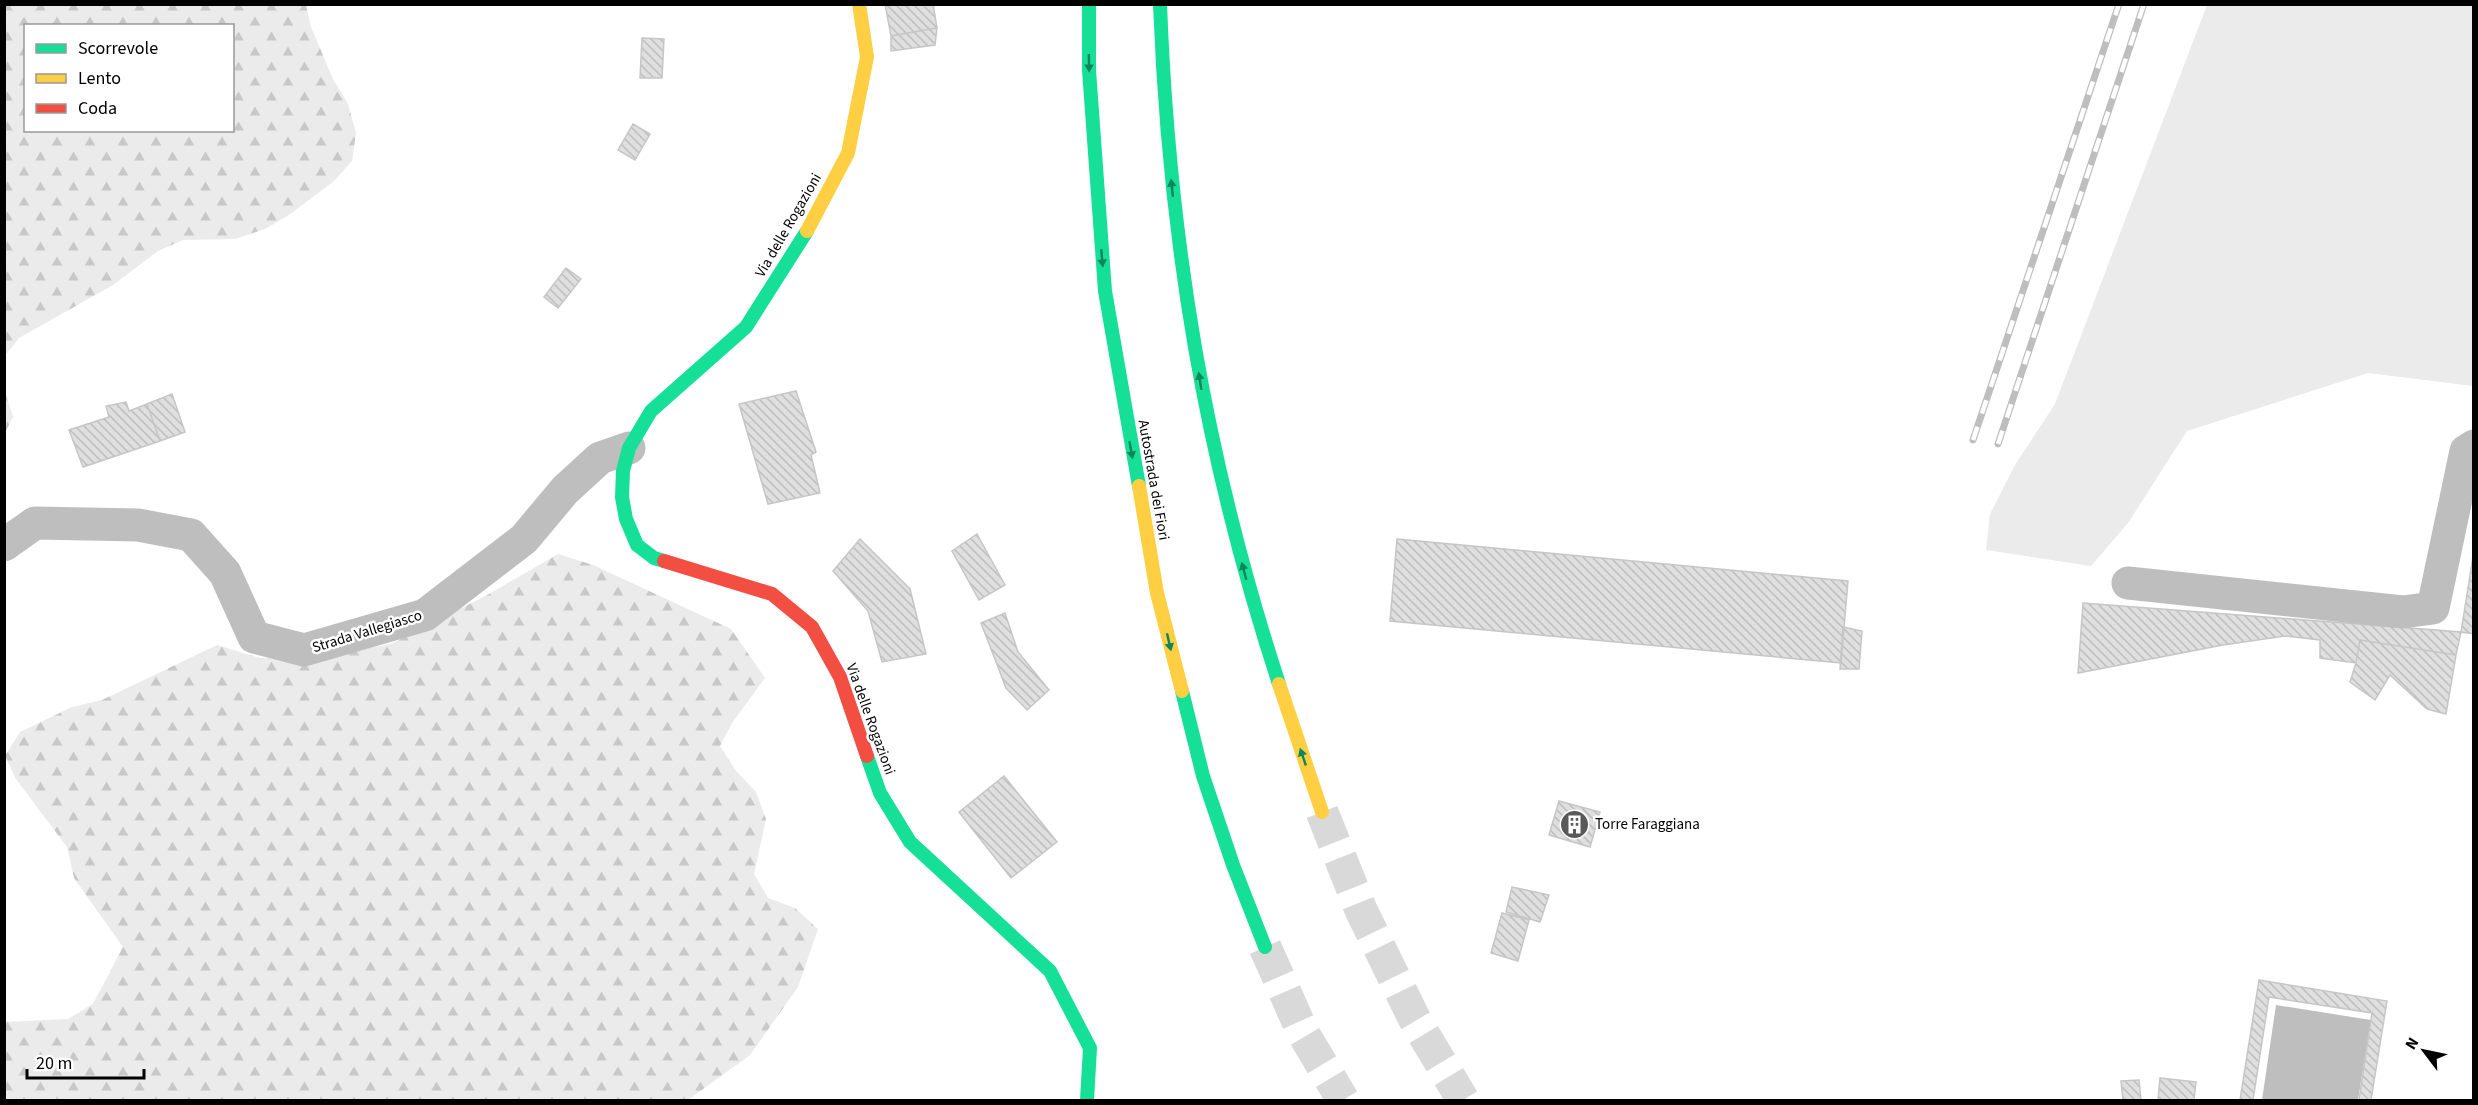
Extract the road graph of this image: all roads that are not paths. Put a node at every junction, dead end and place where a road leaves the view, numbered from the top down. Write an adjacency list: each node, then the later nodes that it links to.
1 (859, 4): 5 (main road, Via delle Rogazioni)
2 (1089, 4): 9 (main road, Autostrada dei Fiori, one-way to 9)
3 (1160, 4): 8 (main road, one-way to 3)
4 (2474, 446): 7 (street)
5 (629, 448): 6 (street, Strada Vallegiasco); 10 (main road, Via delle Rogazioni)
6 (4, 545)
7 (2128, 583)
8 (1322, 812)
9 (1265, 947)
10 (1087, 1101)

